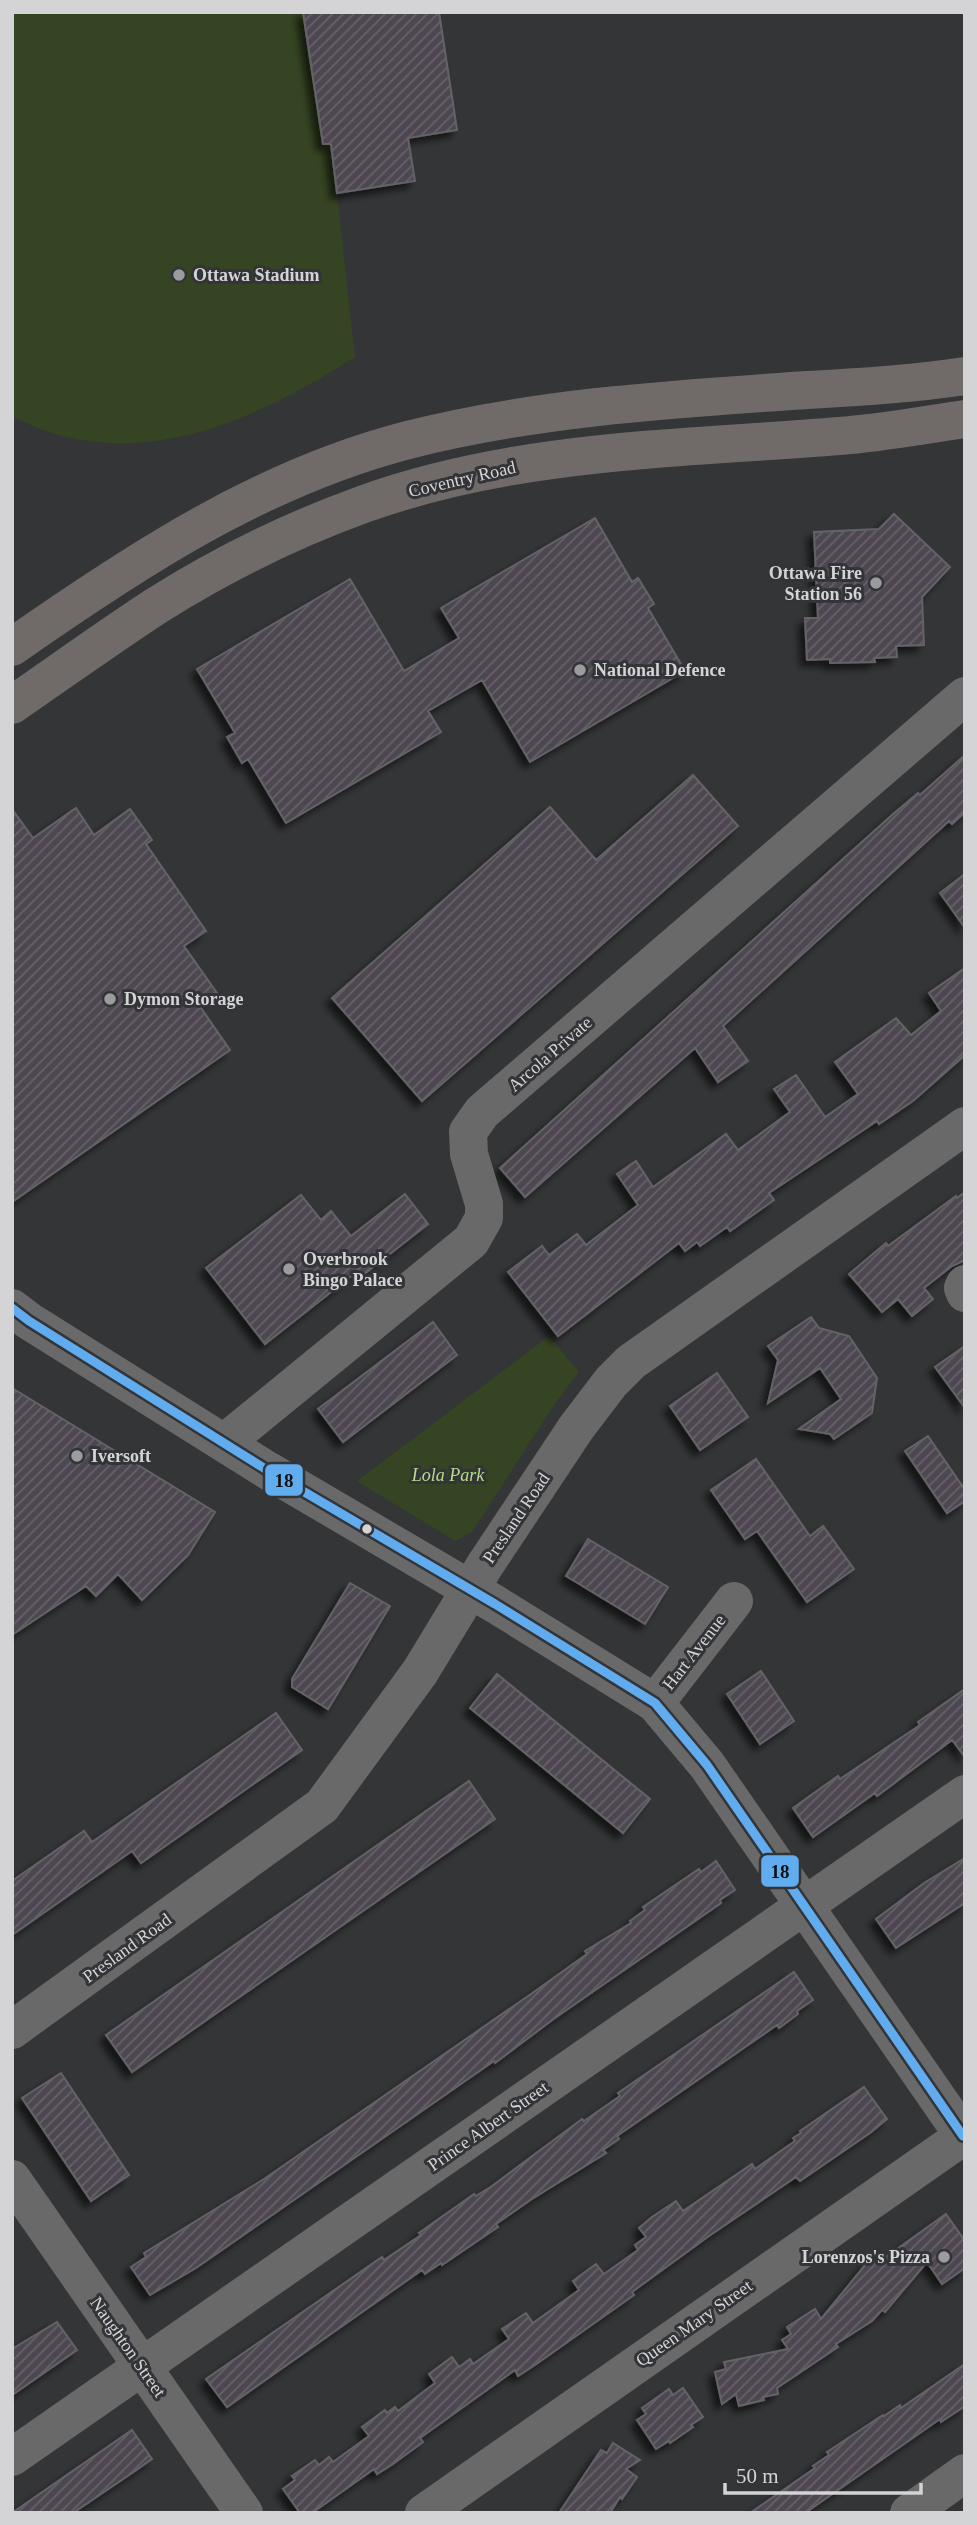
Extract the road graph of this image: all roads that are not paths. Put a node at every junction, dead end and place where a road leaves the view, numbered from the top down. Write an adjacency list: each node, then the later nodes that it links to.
1 (965, 376): 3 (main road)
2 (965, 419): 5 (main road, Coventry Road)
3 (14, 646): 5 (main road)
4 (965, 696): 10 (street, Arcola Private)
5 (24, 697)
6 (965, 1126): 11 (street, Presland Road)
7 (965, 1283): 8 (street)
8 (965, 1293)
9 (12, 1308): 10 (street)
10 (224, 1443): 11 (street)
11 (470, 1589): 13 (street); 16 (street, Presland Road)
12 (734, 1601): 13 (street, Hart Avenue)
13 (655, 1703): 15 (street)
14 (965, 1794): 15 (street, Prince Albert Street)
15 (804, 1906): 17 (street); 19 (street, Prince Albert Street)
16 (12, 2030)
17 (964, 2136): 23 (street, Queen Mary Street)
18 (12, 2179): 19 (street, Naughton Street)
19 (141, 2367): 20 (street, Prince Albert Street); 22 (street, Naughton Street)
20 (12, 2457)
21 (965, 2473): 24 (street)
22 (244, 2513)
23 (424, 2513)
24 (909, 2513)

